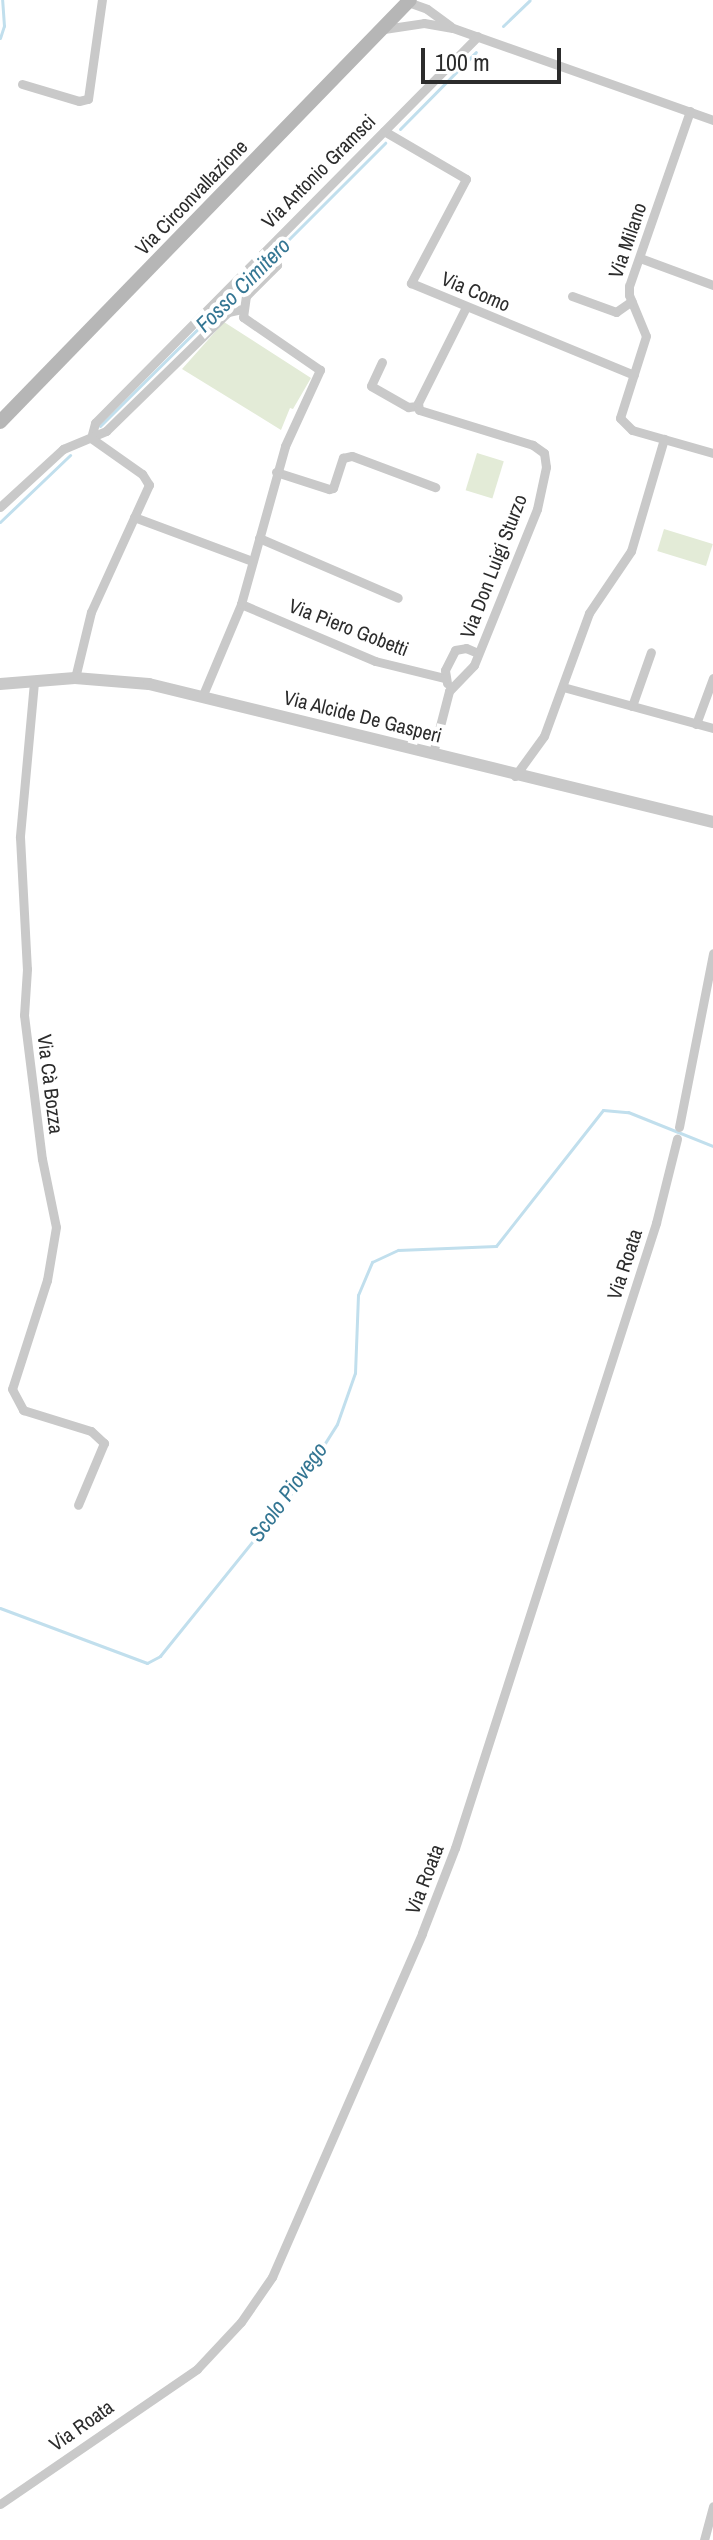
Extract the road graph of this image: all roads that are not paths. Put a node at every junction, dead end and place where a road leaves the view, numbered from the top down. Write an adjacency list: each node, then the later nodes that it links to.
1 (102, 0): 9 (street)
2 (430, 0): 4 (street)
3 (409, 1): 4 (street); 5 (street); 7 (main road, Via Circonvallazione)
4 (433, 14): 6 (street)
5 (424, 23): 6 (street); 7 (street)
6 (453, 28): 8 (street)
7 (381, 30): 23 (main road, Via Circonvallazione)
8 (478, 36): 10 (street); 12 (street, Via Antonio Gramsci)
9 (22, 84)
10 (690, 111): 11 (street); 14 (street, Via Milano)
11 (713, 120)
12 (384, 131): 13 (street, Via Antonio Gramsci); 18 (street, Via Como)
13 (272, 254): 19 (street); 24 (street, Via Antonio Gramsci)
14 (640, 258): 15 (street); 17 (street, Via Milano)
15 (713, 285)
16 (572, 296): 17 (street)
17 (632, 301): 21 (street, Via Milano)
18 (466, 307): 21 (street, Via Como); 22 (street)
19 (242, 309): 24 (street); 27 (street)
20 (382, 362): 22 (street)
21 (634, 375): 25 (street, Via Milano)
22 (417, 406): 36 (street, Via Don Luigi Sturzo)
23 (0, 422)
24 (91, 438): 29 (street); 30 (street)
25 (664, 439): 26 (street, Via Milano); 42 (street)
26 (713, 453)
27 (276, 472): 28 (street); 31 (street)
28 (435, 487)
29 (0, 507)
30 (134, 517): 32 (street); 37 (street)
31 (259, 538): 32 (street); 33 (street)
32 (252, 561): 34 (street)
33 (398, 598)
34 (241, 604): 40 (street, Via Piero Gobetti); 43 (street)
35 (651, 652): 44 (street)
36 (478, 653): 40 (street, Via Don Luigi Sturzo); 40 (street, Via Don Luigi Sturzo)
37 (75, 678): 39 (street, Via Alcide De Gasperi); 43 (street, Via Alcide De Gasperi)
38 (713, 678): 45 (street)
39 (34, 682): 41 (street, Via Alcide De Gasperi); 53 (street, Via Cà Bozza)
40 (448, 683): 47 (street, Via Don Luigi Sturzo)
41 (0, 684)
42 (563, 687): 44 (street); 48 (street)
43 (202, 697): 47 (street, Via Alcide De Gasperi)
44 (632, 706): 45 (street)
45 (696, 724): 46 (street)
46 (713, 728)
47 (433, 753): 48 (street, Via Alcide De Gasperi)
48 (515, 776): 49 (street, Via Alcide De Gasperi)
49 (713, 822)
50 (713, 953): 51 (street)
51 (679, 1127)
52 (677, 1139): 54 (street, Via Roata)
53 (78, 1505)
54 (0, 2504)
55 (713, 2506): 56 (street)
56 (704, 2540)

